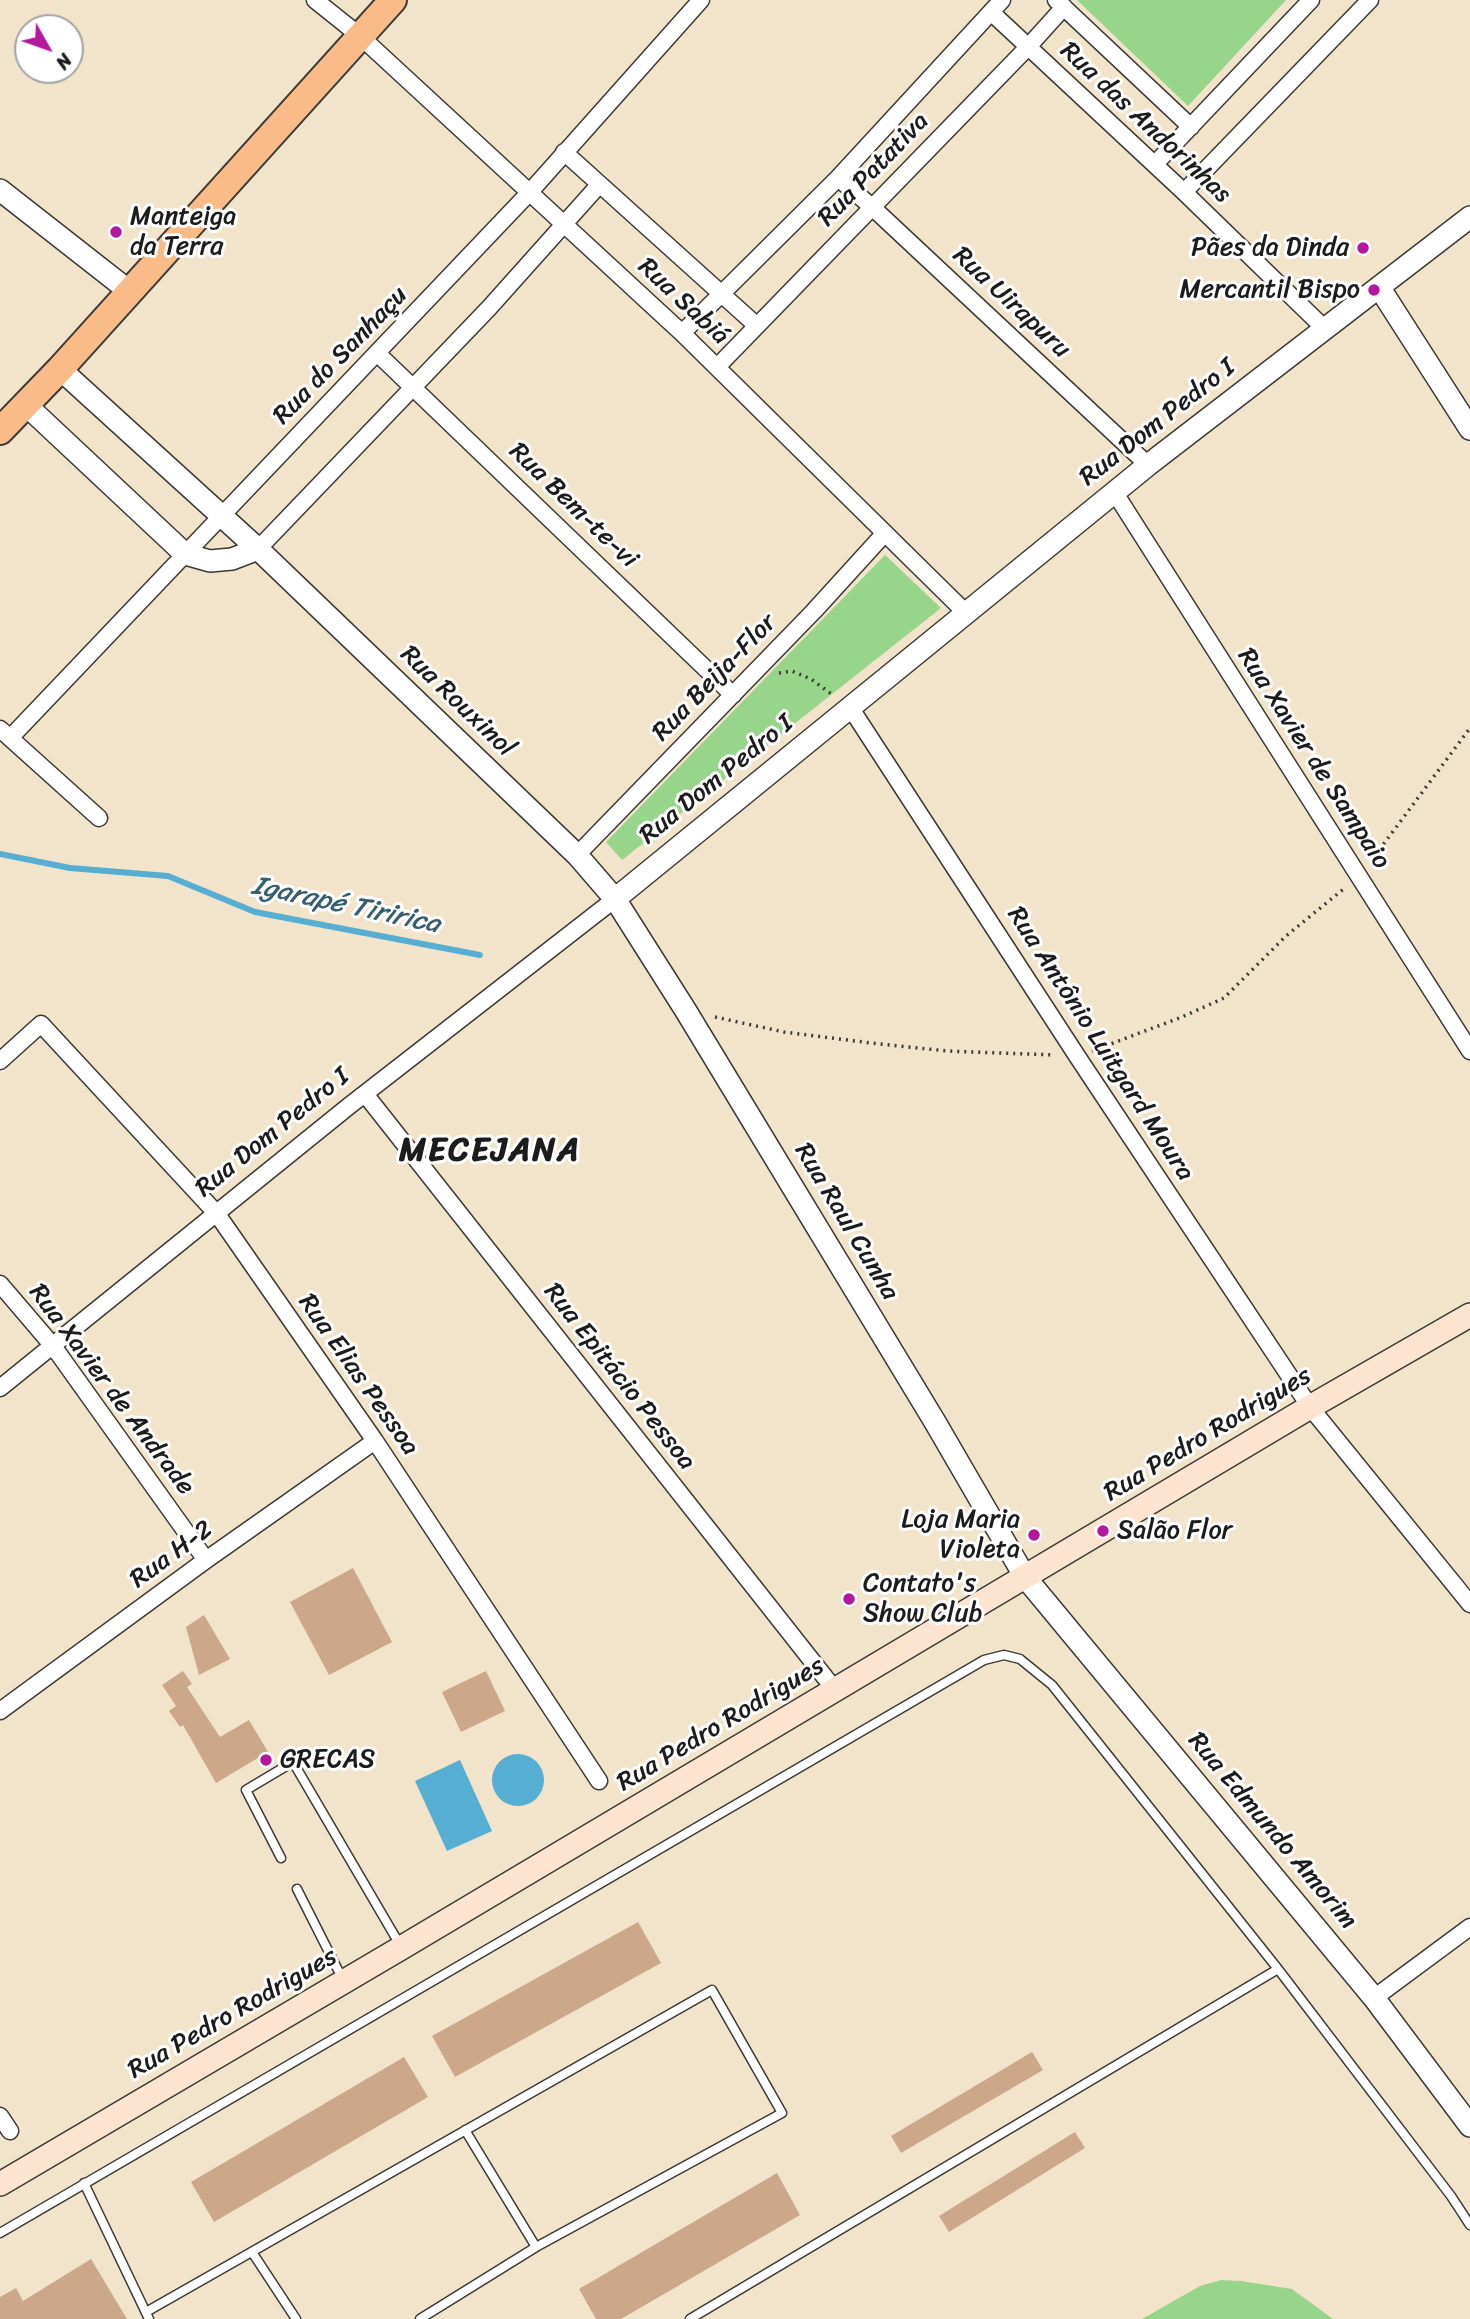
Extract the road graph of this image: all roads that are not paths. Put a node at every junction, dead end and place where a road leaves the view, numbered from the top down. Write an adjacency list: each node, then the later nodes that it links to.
1 (315, 0): 8 (street, Rua Sabiá)
2 (393, 0): 8 (main road)
3 (701, 0): 11 (street, Rua do Sanhaçu)
4 (1311, 0): 10 (street)
5 (1370, 0): 16 (street)
6 (1060, 3): 9 (street, Rua Patativa); 10 (street, Rua das Andorinhas)
7 (997, 7): 9 (street, Rua das Andorinhas); 13 (street, Rua Patativa)
8 (360, 36): 17 (street, Rua Sabiá); 22 (main road)
9 (1028, 47): 12 (street, Rua das Andorinhas); 18 (street, Rua Patativa)
10 (1191, 127): 12 (street)
11 (564, 152): 14 (street, Rua Sabiá); 17 (street, Rua do Sanhaçu)
12 (1155, 164): 16 (street, Rua das Andorinhas)
13 (838, 178): 18 (street, Rua Uirapuru); 23 (street, Rua Patativa)
14 (599, 185): 20 (street); 23 (street, Rua Sabiá)
15 (0, 190): 22 (street)
16 (1184, 192): 25 (street, Rua das Andorinhas)
17 (530, 193): 20 (street, Rua Sabiá); 27 (street, Rua do Sanhaçu)
18 (872, 207): 24 (street, Rua Patativa); 34 (street, Rua Uirapuru)
19 (1470, 217): 21 (street, Rua Dom Pedro I)
20 (563, 224): 26 (street, Rua Sabiá); 30 (street)
21 (1379, 287): 25 (street, Rua Dom Pedro I); 32 (street)
22 (129, 291): 29 (main road)
23 (720, 294): 24 (street, Rua Sabiá); 26 (street, Rua Patativa)
24 (756, 325): 28 (street, Rua Patativa)
25 (1324, 328): 34 (street, Rua Dom Pedro I)
26 (682, 333): 28 (street, Rua Sabiá)
27 (378, 354): 30 (street, Rua Bem-te-vi); 36 (street, Rua do Sanhaçu)
28 (717, 366): 37 (street, Rua Sabiá)
29 (60, 369): 31 (main road); 36 (street, Rua Rouxinol)
30 (412, 386): 38 (street); 41 (street, Rua Bem-te-vi)
31 (26, 405): 33 (main road); 39 (street)
32 (1470, 429)
33 (0, 431)
34 (1148, 465): 35 (street, Rua Dom Pedro I)
35 (1115, 493): 40 (street, Rua Dom Pedro I); 47 (street, Rua Xavier de Sampaio)
36 (221, 516): 38 (street, Rua Rouxinol); 39 (street, Rua do Sanhaçu)
37 (885, 533): 40 (street, Rua Sabiá); 41 (street, Rua Beija-Flor)
38 (258, 549): 39 (street); 45 (street, Rua Rouxinol)
39 (185, 554): 43 (street, Rua do Sanhaçu)
40 (966, 613): 42 (street, Rua Dom Pedro I)
41 (733, 695): 45 (street, Rua Beija-Flor)
42 (850, 707): 46 (street, Rua Dom Pedro I); 55 (street, Rua Antônio Luitgard Moura)
43 (5, 734): 44 (street)
44 (99, 818)
45 (577, 855): 46 (street, Rua Rouxinol)
46 (615, 899): 49 (street, Rua Dom Pedro I); 58 (street, Rua Raul Cunha)
47 (1470, 1051)
48 (0, 1060): 50 (street, Rua Elias Pessoa)
49 (365, 1094): 50 (street, Rua Dom Pedro I); 60 (street, Rua Epitácio Pessoa)
50 (217, 1214): 53 (street, Rua Dom Pedro I); 56 (street, Rua Elias Pessoa)
51 (0, 1284): 53 (street, Rua Xavier de Andrade)
52 (1470, 1315): 55 (main road, Rua Pedro Rodrigues)
53 (53, 1346): 54 (street, Rua Dom Pedro I); 57 (street, Rua Xavier de Andrade)
54 (0, 1388)
55 (1310, 1407): 58 (main road, Rua Pedro Rodrigues); 59 (street, Rua Antônio Luitgard Moura)
56 (375, 1441): 57 (street, Rua H-2); 62 (street, Rua Elias Pessoa)
57 (206, 1560): 61 (street, Rua H-2)
58 (1025, 1577): 60 (main road, Rua Pedro Rodrigues); 69 (street, Rua Edmundo Amorim)
59 (1470, 1604)
60 (835, 1690): 66 (main road, Rua Pedro Rodrigues)
61 (0, 1711)
62 (599, 1781)
63 (281, 1858): 66 (lane)
64 (297, 1889): 68 (lane)
65 (1470, 1927): 69 (street)
66 (401, 1948): 68 (main road, Rua Pedro Rodrigues)
67 (1278, 1969): 74 (lane); 76 (lane); 83 (lane)
68 (344, 1982): 75 (main road, Rua Pedro Rodrigues)
69 (1374, 1998): 71 (street, Rua Edmundo Amorim)
70 (0, 2116): 73 (street)
71 (1470, 2126)
72 (465, 2130): 78 (lane); 78 (lane); 79 (lane)
73 (10, 2132)
74 (84, 2183): 77 (lane); 80 (lane)
75 (0, 2184)
76 (1470, 2225)
77 (0, 2233)
78 (537, 2247): 82 (lane)
79 (252, 2252): 80 (lane); 81 (lane)
80 (148, 2315)
81 (296, 2319)
82 (420, 2319)
83 (690, 2319)

